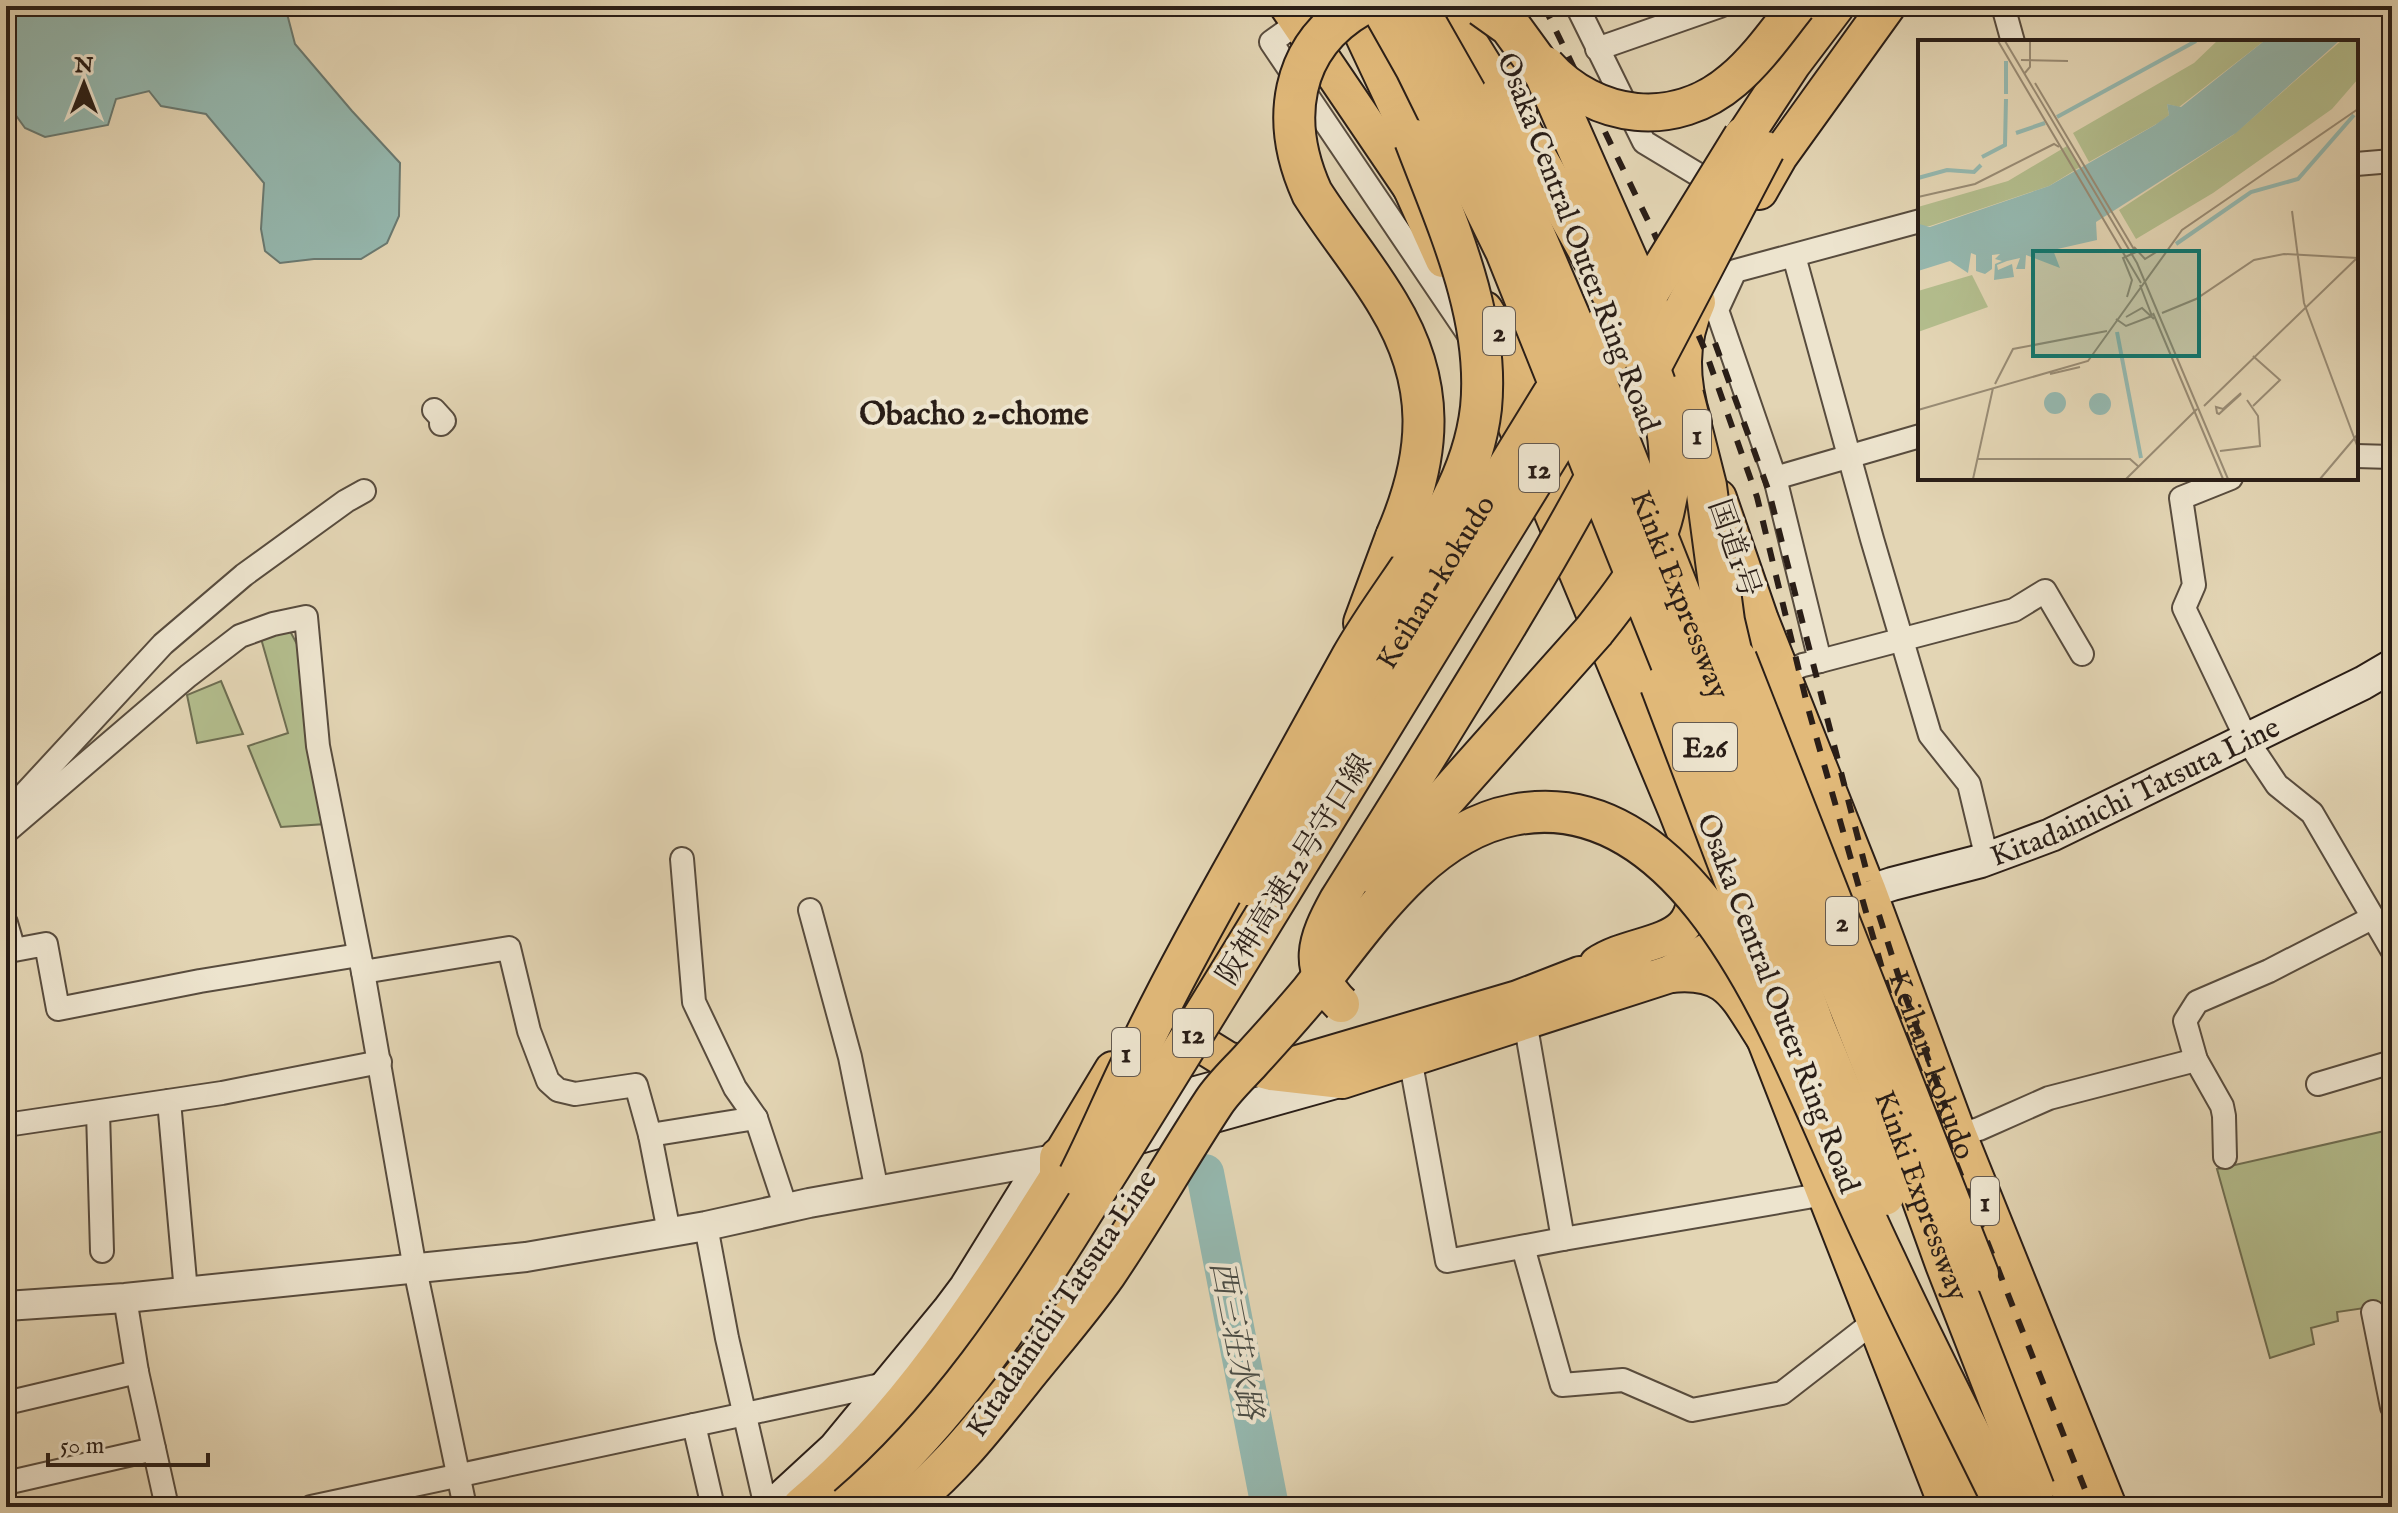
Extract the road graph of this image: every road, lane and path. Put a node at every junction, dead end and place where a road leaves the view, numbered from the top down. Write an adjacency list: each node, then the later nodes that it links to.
1 (1352, 6): 39 (highway, bridge)
2 (1360, 6): 39 (highway, bridge)
3 (1381, 6): 109 (highway, Kinki Expressway / E26, bridge)
4 (1416, 6): 47 (highway, Kinki Expressway / E26, bridge)
5 (1444, 6): 72 (highway, bridge)
6 (1482, 6): 18 (main road, Osaka Central Outer Ring Road / 2); 47 (highway, bridge)
7 (1508, 6): 18 (highway)
8 (1577, 6): 17 (street)
9 (1720, 6): 17 (street)
10 (1797, 6): 18 (highway, bridge)
11 (1836, 6): 20 (highway, Keihan-kokudo / 1)
12 (1869, 6): 20 (highway, Keihan-kokudo / 1)
13 (1887, 6): 24 (highway, 国道1号 / 1)
14 (2003, 6): 16 (street)
15 (1281, 27): 23 (main road, Osaka Central Outer Ring Road / 2); 27 (street)
16 (2012, 40)
17 (1597, 49): 24 (street)
18 (1533, 72): 19 (main road, Osaka Central Outer Ring Road / 2); 53 (main road)
19 (1540, 129): 37 (highway); 97 (main road, Osaka Central Outer Ring Road / 2, bridge)
20 (1755, 144): 28 (highway, 1, bridge); 58 (highway, Keihan-kokudo / 1, bridge); 63 (highway, 1, bridge)
21 (2392, 161): 22 (street)
22 (2358, 164)
23 (1406, 178): 27 (main road); 96 (main road, Osaka Central Outer Ring Road / 2, bridge)
24 (1750, 206): 37 (highway, 国道1号 / 1)
25 (1918, 222): 26 (street)
26 (1794, 256): 30 (street); 33 (street)
27 (1494, 372): 45 (main road)
28 (1588, 412): 36 (highway, 12, bridge)
29 (1918, 437): 30 (street)
30 (1849, 456): 33 (street); 38 (street)
31 (2358, 456): 32 (street)
32 (2392, 457)
33 (1775, 478): 41 (street)
34 (2226, 480): 44 (street)
35 (364, 491): 46 (street)
36 (1513, 538): 103 (highway, 阪神高速12号守口線 / 12, bridge); 117 (highway, 阪神高速12号守口線)
37 (1760, 620): 43 (highway, 国道1号 / 1)
38 (1902, 641): 40 (street); 41 (street); 50 (street)
39 (1354, 654): 103 (highway, bridge)
40 (2082, 654)
41 (1820, 661): 43 (street)
42 (2392, 666): 44 (main road, Kitadainichi Tatsuta Line)
43 (1782, 674): 51 (highway, 国道1号 / 1)
44 (2247, 740): 50 (main road, Kitadainichi Tatsuta Line); 54 (street)
45 (1676, 811): 56 (main road); 61 (main road)
46 (6, 814)
47 (1773, 814): 121 (highway, Kinki Expressway / E26, bridge)
48 (6, 832): 59 (street)
49 (682, 859): 75 (street)
50 (1987, 859): 51 (main road, Kitadainichi Tatsuta Line)
51 (1868, 892): 53 (highway, Keihan-kokudo / 1); 79 (highway, Keihan-kokudo / 1)
52 (810, 910): 82 (street)
53 (1793, 917): 56 (highway, Keihan-kokudo / 1)
54 (2372, 918): 57 (street); 66 (street)
55 (6, 923): 59 (street)
56 (1727, 940): 60 (highway, Keihan-kokudo / 1); 61 (highway, Keihan-kokudo / 1); 64 (highway)
57 (2392, 950)
58 (1206, 956): 69 (highway, Keihan-kokudo / 1); 81 (highway, 1)
59 (361, 963): 67 (street); 78 (street)
60 (1670, 974): 62 (highway, Keihan-kokudo / 1); 64 (highway)
61 (1580, 975): 63 (highway, Keihan-kokudo / 1)
62 (1525, 1021): 65 (highway, Keihan-kokudo / 1); 88 (street)
63 (1425, 1025): 69 (highway, Keihan-kokudo / 1)
64 (1764, 1037): 84 (highway)
65 (1410, 1058): 70 (highway, Keihan-kokudo / 1); 89 (street)
66 (2196, 1060): 79 (street); 80 (street)
67 (380, 1062): 73 (street); 91 (street)
68 (2392, 1062): 71 (street)
69 (1271, 1072): 70 (highway, Keihan-kokudo / 1); 76 (main road, Kitadainichi Tatsuta Line)
70 (1342, 1080): 76 (main road, Kitadainichi Tatsuta Line)
71 (2318, 1084)
72 (1218, 1096): 109 (highway, bridge); 118 (highway, bridge)
73 (169, 1101): 74 (street); 92 (street)
74 (98, 1112): 77 (street); 90 (street)
75 (756, 1118): 78 (street); 85 (street)
76 (1164, 1118): 81 (main road, Kitadainichi Tatsuta Line); 83 (main road, Kitadainichi Tatsuta Line)
77 (6, 1125)
78 (650, 1135): 87 (street)
79 (1958, 1135): 97 (highway, Keihan-kokudo / 1)
80 (2225, 1157)
81 (1060, 1158): 82 (street); 99 (main road, Kitadainichi Tatsuta Line); 115 (highway)
82 (877, 1191): 85 (street)
83 (1138, 1191): 118 (main road, Kitadainichi Tatsuta Line); 119 (highway, bridge)
84 (1825, 1194): 88 (street); 96 (highway)
85 (786, 1208): 86 (street)
86 (706, 1226): 87 (street); 102 (street)
87 (669, 1232): 91 (street)
88 (1563, 1239): 89 (street)
89 (1523, 1247): 96 (street)
90 (102, 1251)
91 (415, 1269): 92 (street); 107 (street)
92 (186, 1292): 93 (street)
93 (125, 1298): 94 (street); 98 (street)
94 (6, 1306)
95 (2373, 1312): 101 (street)
96 (1887, 1316): 109 (main road, Osaka Central Outer Ring Road / 2); 120 (highway)
97 (2016, 1320): 105 (main road, Osaka Central Outer Ring Road); 126 (highway, Keihan-kokudo / 1)
98 (137, 1372): 100 (street); 106 (street)
99 (890, 1383): 102 (street); 114 (main road, Kitadainichi Tatsuta Line)
100 (6, 1403)
101 (2392, 1407)
102 (745, 1413): 104 (street); 114 (street)
103 (935, 1418): 116 (highway, 阪神高速12号守口線 / 12, bridge)
104 (694, 1425): 107 (street); 113 (street)
105 (2055, 1435): 122 (main road); 123 (main road); 124 (main road); 125 (main road)
106 (154, 1449): 108 (street); 110 (street)
107 (457, 1475): 111 (street); 112 (street)
108 (6, 1483)
109 (1994, 1505)
110 (167, 1507)
111 (311, 1507)
112 (465, 1507)
113 (713, 1507)
114 (768, 1507)
115 (803, 1507)
116 (848, 1507)
117 (888, 1507)
118 (904, 1507)
119 (918, 1507)
120 (1948, 1507)
121 (2041, 1507)
122 (2067, 1507)
123 (2076, 1507)
124 (2084, 1507)
125 (2102, 1507)
126 (2108, 1507)

